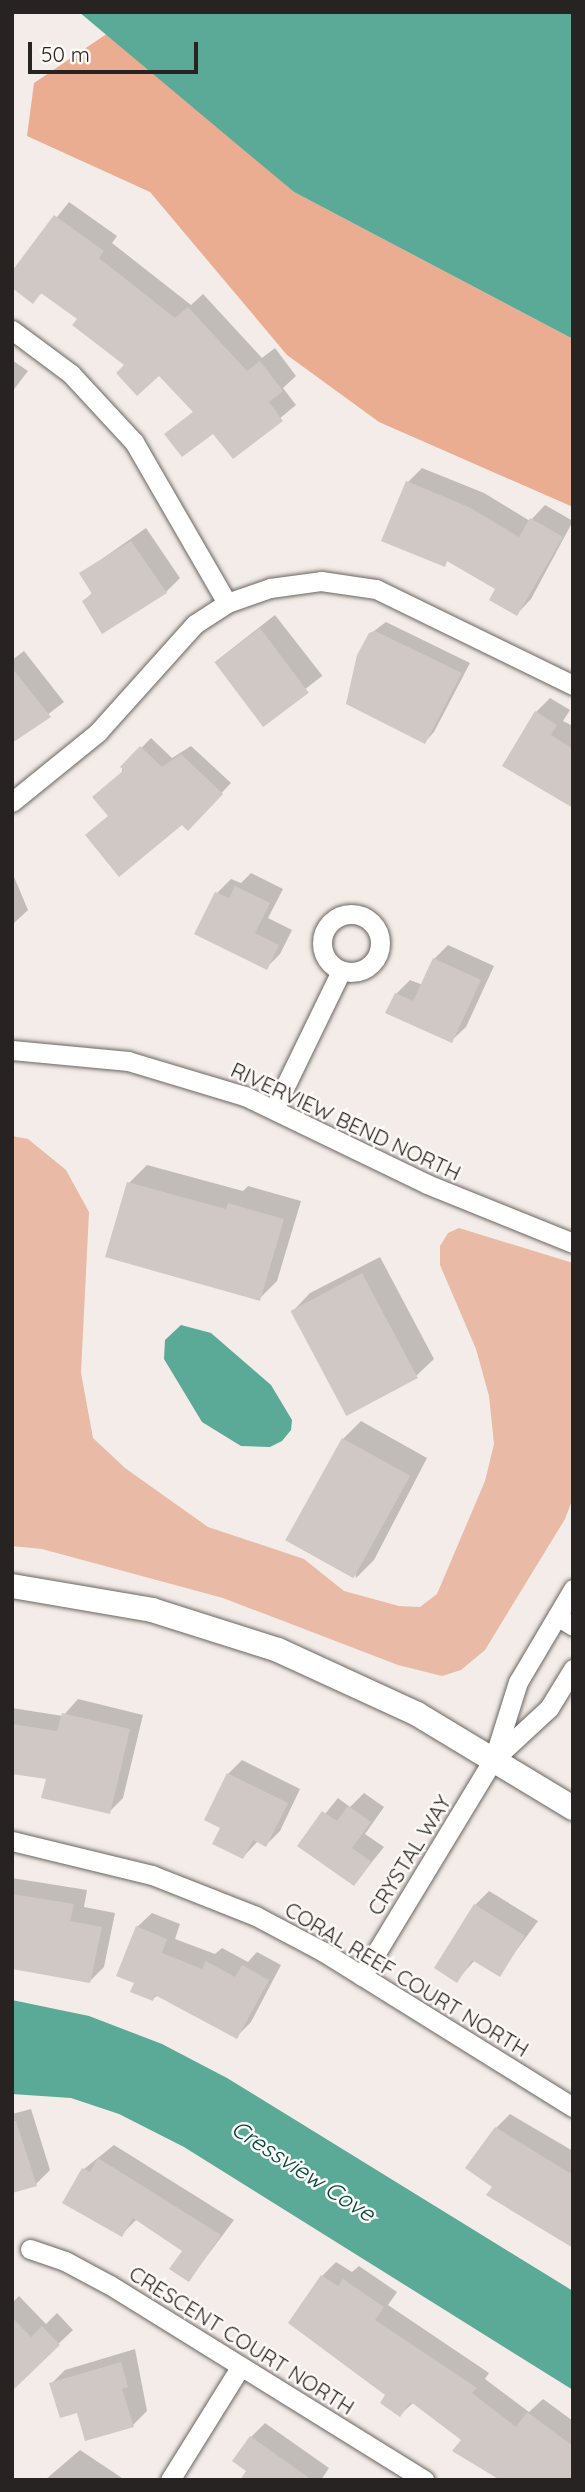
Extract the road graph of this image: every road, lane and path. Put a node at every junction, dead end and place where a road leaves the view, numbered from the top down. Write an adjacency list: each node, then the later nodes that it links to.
1 (12, 330): 2 (street)
2 (227, 603): 3 (street); 4 (street)
3 (573, 685)
4 (12, 802)
5 (341, 971): 7 (street)
6 (12, 1051): 7 (street, RIVERVIEW BEND NORTH)
7 (274, 1109): 8 (street, RIVERVIEW BEND NORTH)
8 (573, 1243)
9 (12, 1586): 13 (street)
10 (573, 1589): 11 (street)
11 (565, 1621): 13 (street)
12 (573, 1669): 13 (street)
13 (494, 1758): 14 (street); 16 (street, CRYSTAL WAY)
14 (573, 1808)
15 (12, 1841): 16 (street, CORAL REEF COURT NORTH)
16 (362, 1976): 17 (street, CORAL REEF COURT NORTH)
17 (573, 2107)
18 (30, 2249): 19 (street, CRESCENT COURT NORTH)
19 (241, 2365): 20 (street); 21 (street, CRESCENT COURT NORTH)
20 (170, 2480)
21 (424, 2480)

